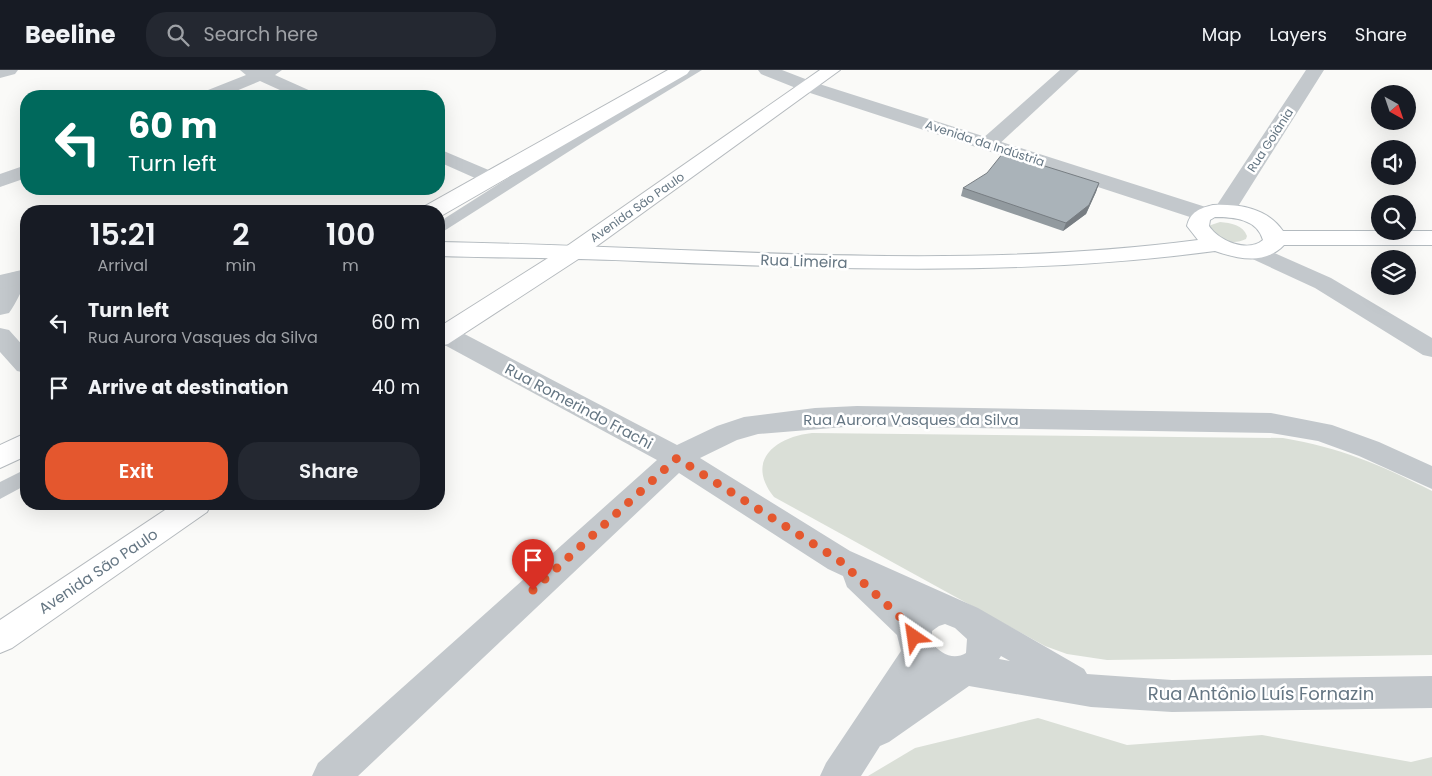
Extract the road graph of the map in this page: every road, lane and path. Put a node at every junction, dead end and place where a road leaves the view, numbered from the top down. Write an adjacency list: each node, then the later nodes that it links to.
1 (9, 70): 9 (street)
2 (681, 70): 16 (main road)
3 (696, 70): 20 (lane)
4 (767, 70): 10 (street, Avenida da Indústria)
5 (831, 70): 10 (main road, Avenida São Paulo)
6 (1070, 70): 13 (street)
7 (1315, 70): 19 (street, Rua Goiânia)
8 (260, 72): 11 (street); 12 (street)
9 (0, 73)
10 (807, 86): 13 (street, Avenida da Indústria); 25 (main road, Avenida São Paulo)
11 (221, 90)
12 (295, 90)
13 (989, 143): 19 (street, Avenida da Indústria)
14 (445, 158): 16 (street)
15 (20, 173): 17 (street)
16 (491, 178): 18 (main road)
17 (0, 181)
18 (444, 205)
19 (1209, 217): 21 (main road); 23 (main road); 27 (main road)
20 (445, 224)
21 (1273, 235): 22 (main road); 26 (main road); 29 (street)
22 (1432, 238)
23 (1218, 244): 26 (main road); 27 (main road, Rua Limeira)
24 (445, 249): 25 (main road, Rua Limeira)
25 (575, 251): 27 (main road, Rua Limeira); 31 (main road, Avenida São Paulo)
26 (1254, 251): 29 (street)
27 (1169, 252)
28 (15, 278): 30 (street)
29 (1323, 283): 34 (street)
30 (0, 308)
31 (445, 332)
32 (0, 336): 35 (street)
33 (445, 336): 38 (street, Rua Romerindo Frachi)
34 (1432, 349)
35 (20, 358)
36 (20, 446): 37 (main road)
37 (0, 458)
38 (677, 458): 39 (street, Rua Aurora Vasques da Silva); 43 (street, Rua Romerindo Frachi); 52 (street, Rua Aurora Vasques da Silva)
39 (1432, 478)
40 (20, 479): 41 (lane)
41 (0, 490)
42 (187, 510): 46 (main road, Avenida São Paulo)
43 (839, 560): 44 (street, Rua Romerindo Frachi); 47 (street, Rua Romerindo Frachi)
44 (946, 610): 45 (street); 47 (street)
45 (978, 625): 48 (street); 49 (street, Rua Antônio Luís Fornazin)
46 (0, 638)
47 (917, 642): 48 (street); 51 (street)
48 (963, 671): 49 (street, Rua Antônio Luís Fornazin); 51 (street)
49 (1091, 690): 50 (street, Rua Antônio Luís Fornazin)
50 (1432, 692)
51 (863, 740): 53 (street)
52 (331, 776)
53 (839, 776)

